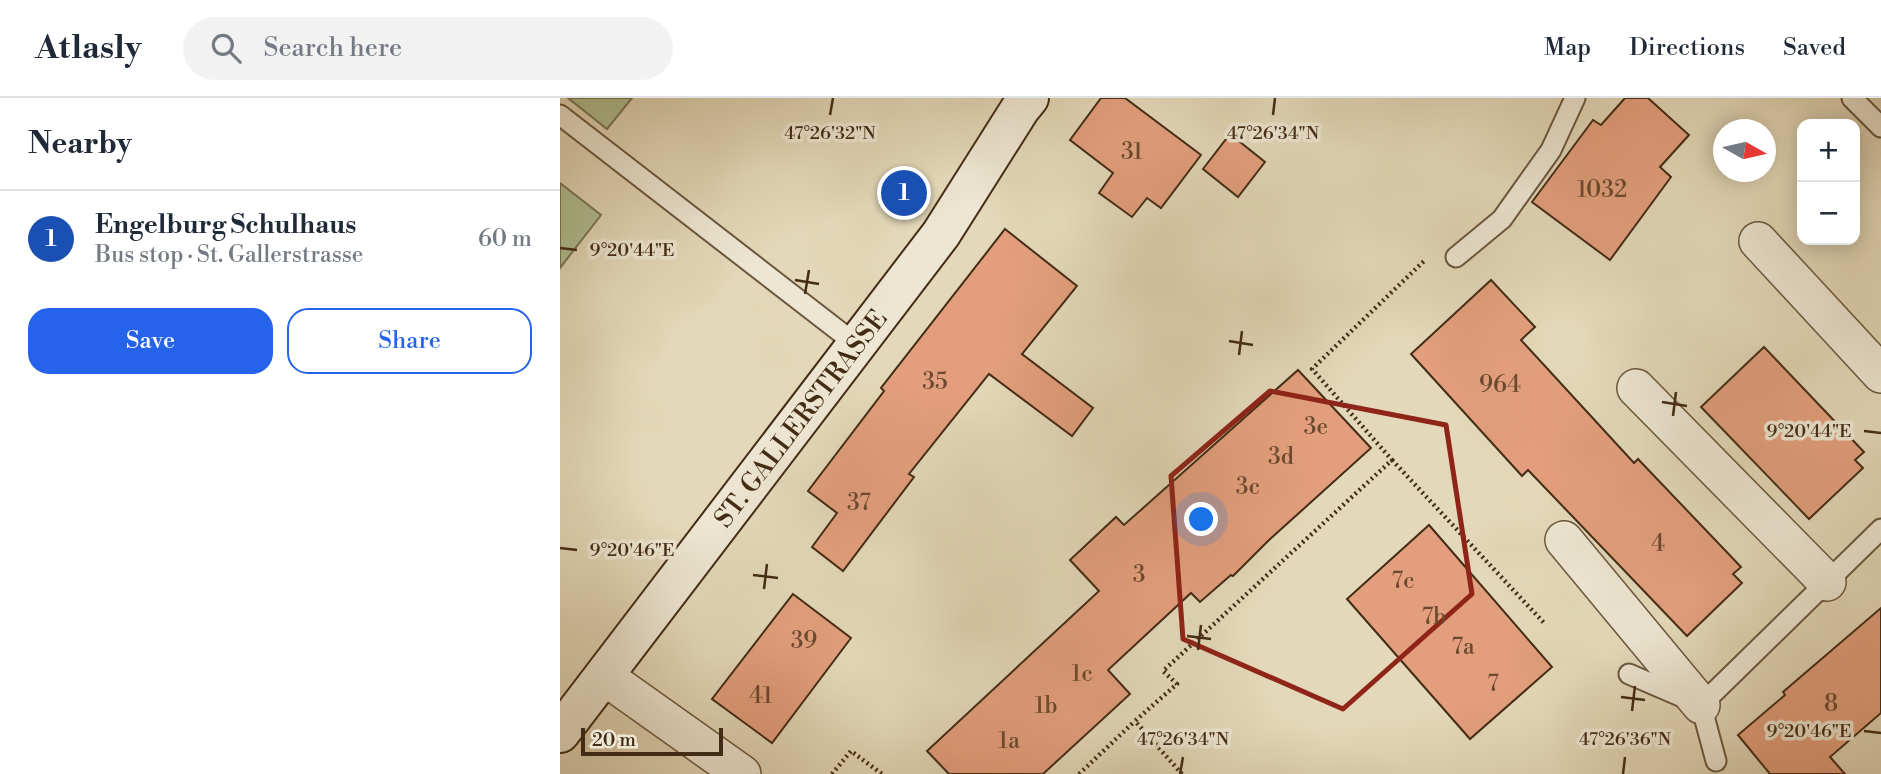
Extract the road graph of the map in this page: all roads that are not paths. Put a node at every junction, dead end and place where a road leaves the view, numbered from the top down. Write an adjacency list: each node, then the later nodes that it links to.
1 (1029, 98): 8 (street, ST. GALLERSTRASSE)
2 (1575, 98): 7 (lane)
3 (1852, 98): 5 (lane)
4 (560, 115): 8 (lane)
5 (1881, 127)
6 (1758, 241): 9 (street)
7 (1456, 257)
8 (857, 345): 15 (street, ST. GALLERSTRASSE)
9 (1881, 374)
10 (1636, 388): 13 (street)
11 (1881, 529): 13 (lane)
12 (1564, 540): 16 (street)
13 (1827, 582): 16 (lane)
14 (1629, 674): 16 (lane)
15 (604, 676): 17 (street, ST. GALLERSTRASSE); 19 (street)
16 (1700, 705): 18 (lane)
17 (560, 733)
18 (1716, 761)
19 (742, 774)

